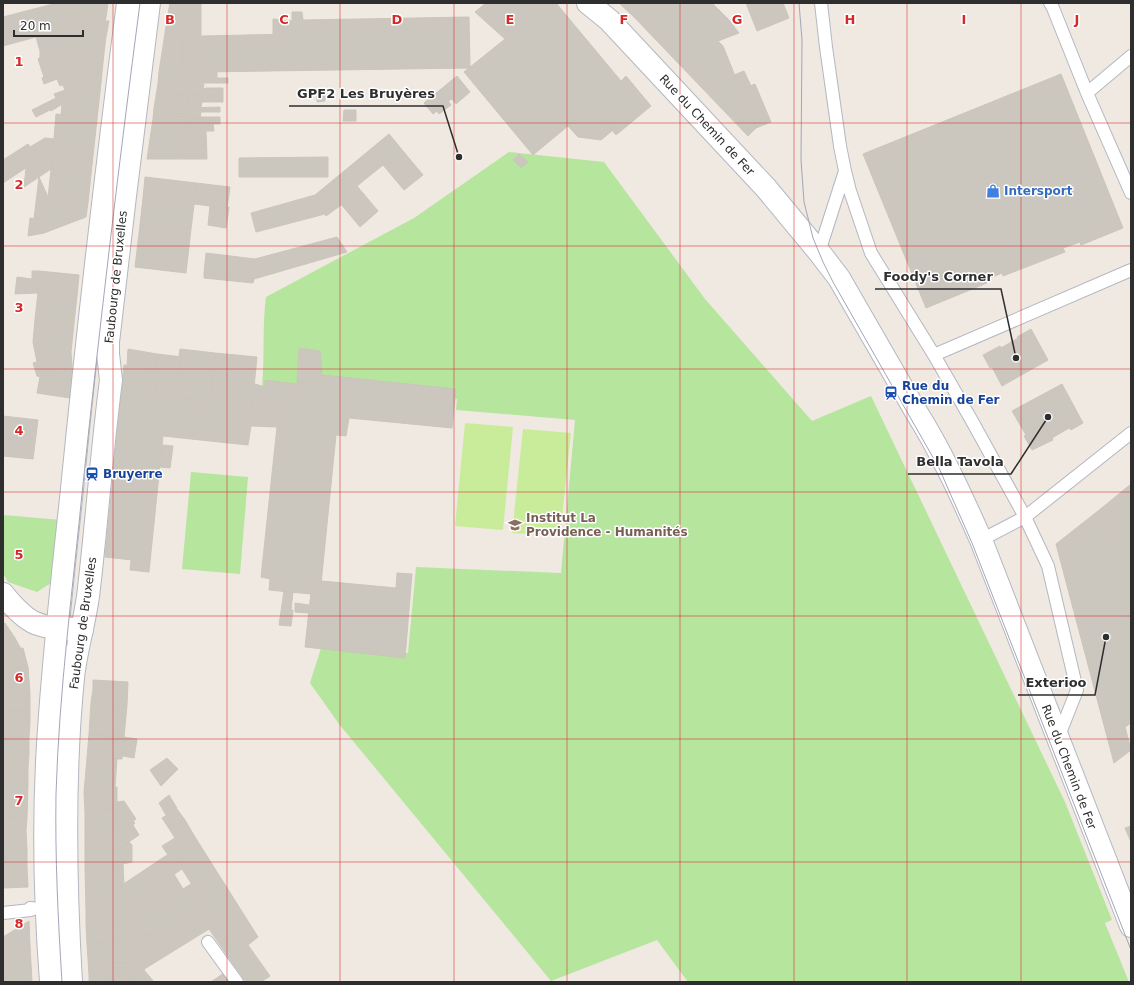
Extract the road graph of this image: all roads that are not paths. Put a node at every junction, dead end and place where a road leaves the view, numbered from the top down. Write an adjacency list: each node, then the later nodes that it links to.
1 (128, 3): 17 (street, Faubourg de Bruxelles)
2 (149, 3): 18 (street, Faubourg de Bruxelles)
3 (588, 3): 10 (street, Rue du Chemin de Fer)
4 (821, 3): 8 (lane)
5 (1050, 3): 7 (lane)
6 (1131, 56): 7 (lane)
7 (1087, 93): 9 (lane)
8 (846, 171): 10 (lane); 12 (lane)
9 (1131, 194)
10 (819, 252): 15 (street, Rue du Chemin de Fer)
11 (1131, 270): 12 (lane)
12 (934, 355): 14 (lane)
13 (1131, 433): 14 (lane)
14 (1025, 517): 15 (lane); 19 (lane)
15 (981, 540): 19 (street, Rue du Chemin de Fer)
16 (3, 594): 17 (street)
17 (58, 627): 18 (street); 20 (street, Faubourg de Bruxelles)
18 (82, 630): 25 (street, Faubourg de Bruxelles)
19 (1058, 738): 22 (street, Rue du Chemin de Fer)
20 (47, 910): 21 (lane); 24 (street, Faubourg de Bruxelles)
21 (3, 913)
22 (1131, 926)
23 (208, 942): 26 (lane)
24 (51, 982)
25 (71, 982)
26 (237, 982)

